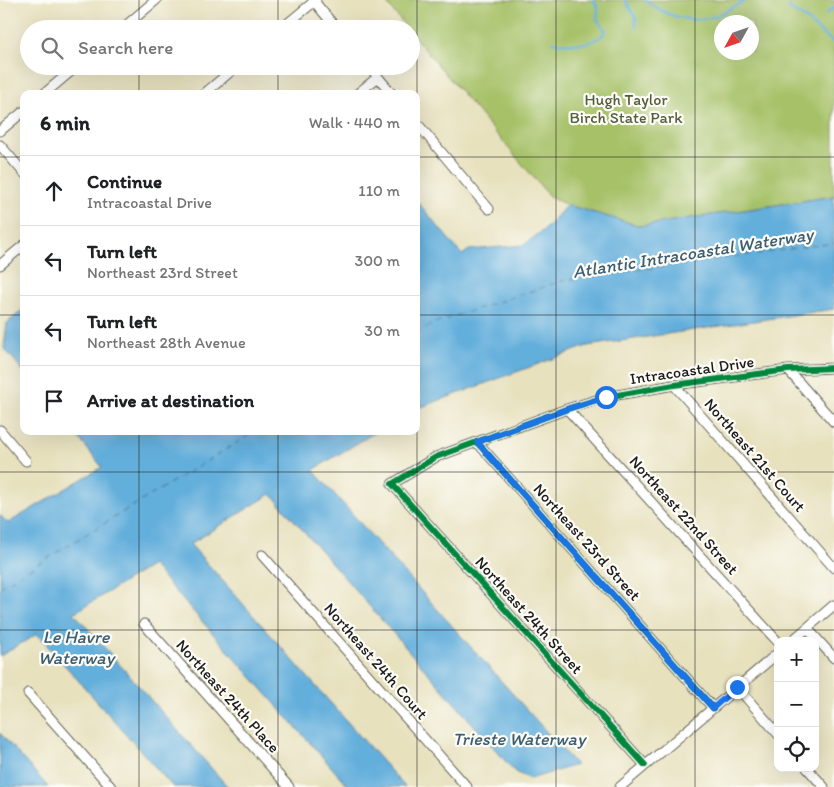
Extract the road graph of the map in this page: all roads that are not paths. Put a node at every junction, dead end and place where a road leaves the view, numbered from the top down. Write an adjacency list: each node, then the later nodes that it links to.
1 (156, 0): 3 (street)
2 (314, 0): 4 (street); 5 (street)
3 (133, 20)
4 (291, 20)
5 (331, 20)
6 (66, 75): 9 (street)
7 (226, 75): 10 (street)
8 (378, 77): 11 (street); 12 (street)
9 (49, 90)
10 (209, 90)
11 (362, 90)
12 (389, 90)
13 (20, 114): 15 (street)
14 (420, 127): 18 (street)
15 (0, 131)
16 (0, 145): 17 (street)
17 (20, 168)
18 (489, 209)
19 (20, 248): 20 (street)
20 (0, 265)
21 (834, 368): 22 (street, Intracoastal Drive)
22 (788, 370): 23 (street, Intracoastal Drive); 25 (street)
23 (674, 385): 24 (street, Intracoastal Drive); 31 (street, Northeast 21st Court)
24 (567, 409): 27 (street, Intracoastal Drive); 36 (street, Northeast 22nd Street)
25 (834, 422)
26 (0, 430): 28 (street)
27 (477, 442): 29 (street, Intracoastal Drive); 41 (street, Northeast 23rd Street)
28 (26, 461)
29 (392, 484): 43 (street, Northeast 24th Street)
30 (262, 555): 48 (street, Northeast 24th Court)
31 (834, 568)
32 (834, 605): 34 (street)
33 (144, 624): 47 (street, Northeast 24th Place)
34 (808, 628): 35 (street); 38 (street)
35 (797, 637)
36 (774, 638)
37 (774, 656): 39 (street)
38 (834, 658)
39 (737, 687): 41 (street); 42 (street)
40 (28, 693): 46 (street)
41 (713, 708): 43 (street)
42 (774, 729)
43 (645, 765): 45 (street)
44 (811, 772): 49 (street)
45 (621, 786)
46 (111, 787)
47 (288, 787)
48 (467, 787)
49 (824, 787)

